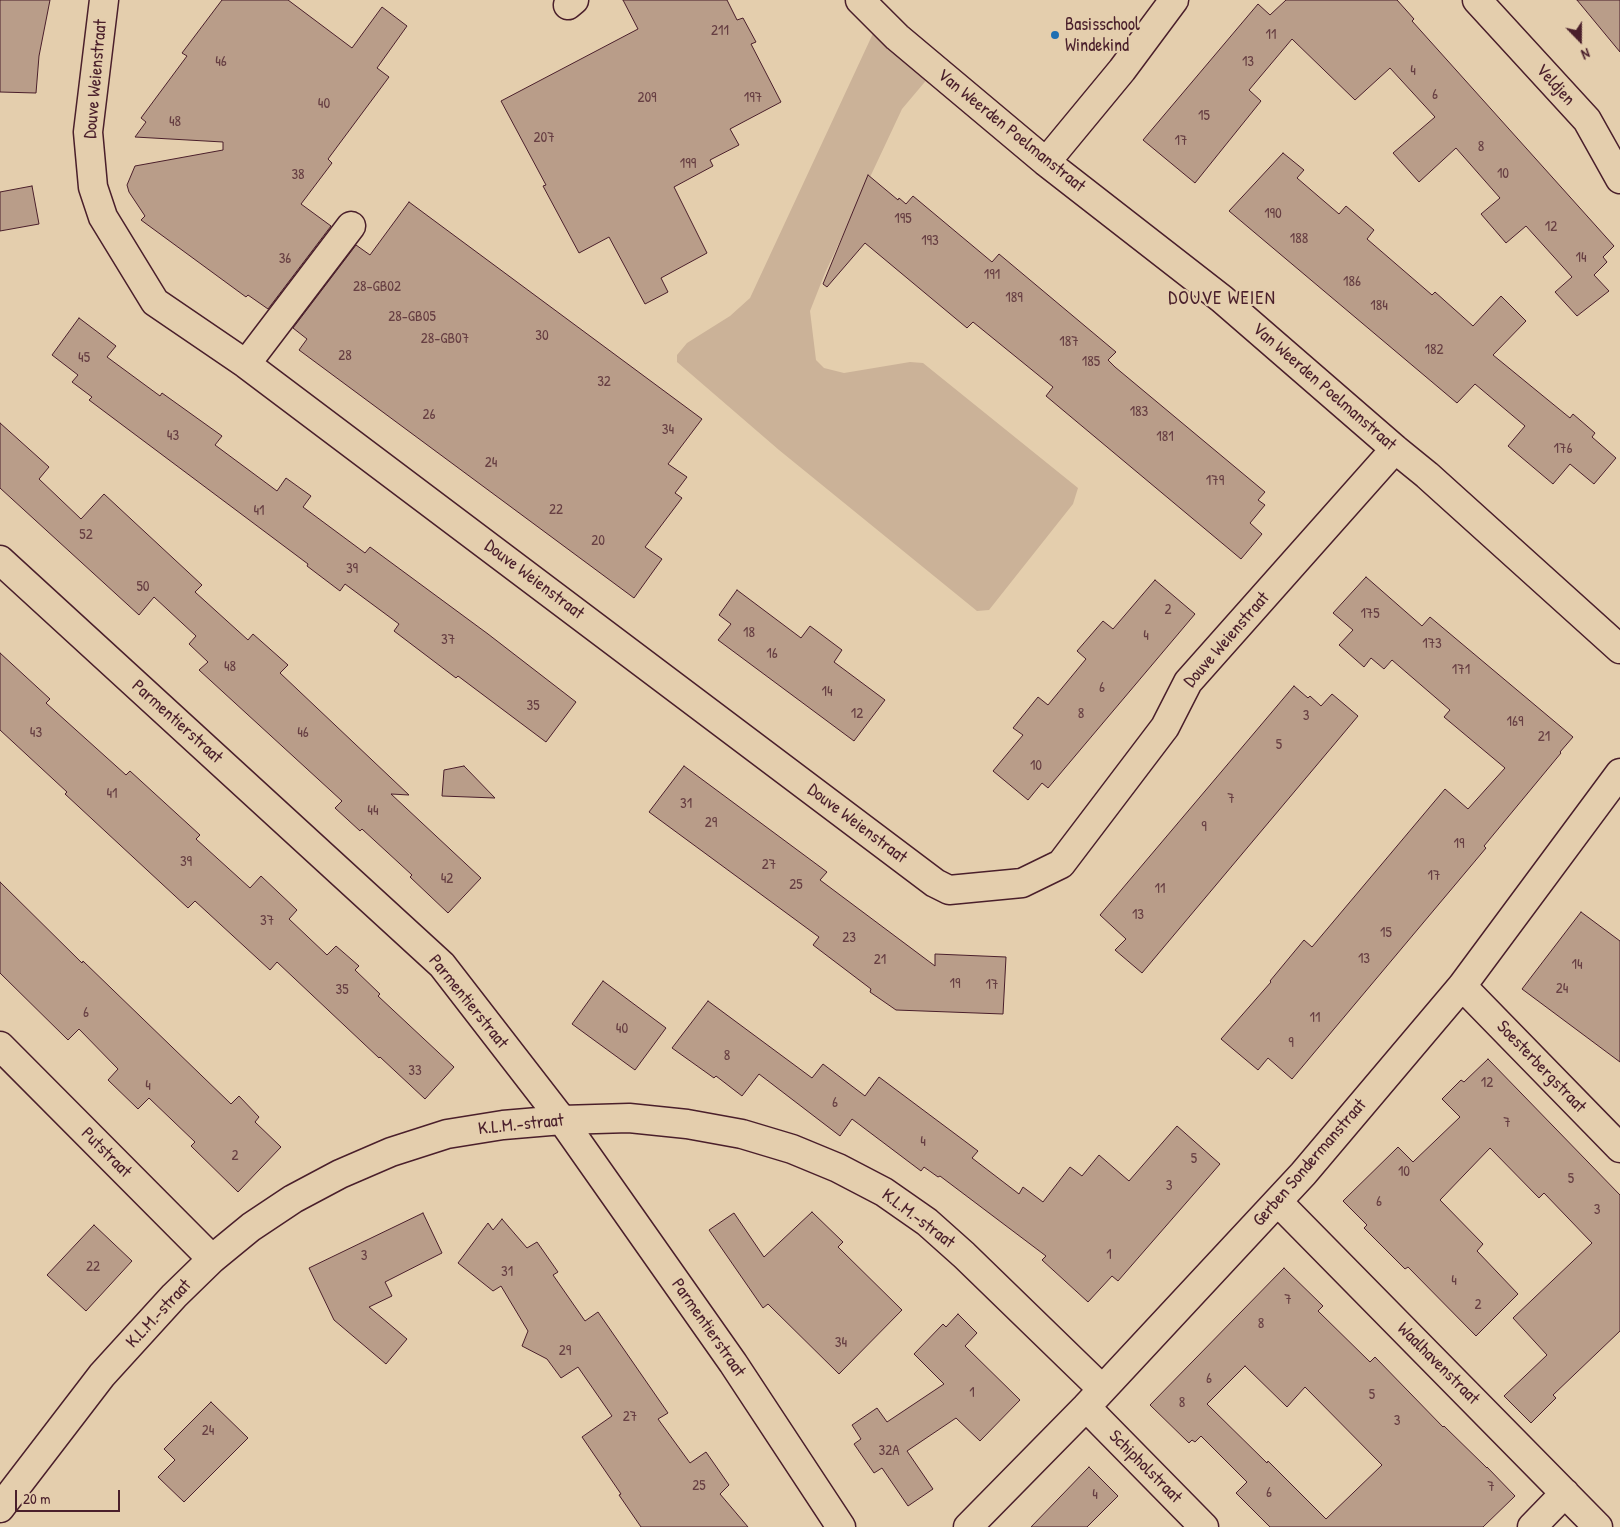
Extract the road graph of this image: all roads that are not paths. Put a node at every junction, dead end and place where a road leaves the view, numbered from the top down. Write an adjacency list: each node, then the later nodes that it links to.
1 (104, 0): 8 (street, Douve Weienstraat)
2 (860, 0): 5 (street, Van Weerden Poelmanstraat)
3 (1174, 0): 5 (street)
4 (1477, 0): 6 (street, Veldjen)
5 (1046, 162): 9 (street, Van Weerden Poelmanstraat)
6 (1620, 179)
7 (351, 226): 8 (street)
8 (246, 364): 9 (street, Douve Weienstraat)
9 (1395, 449): 11 (street, Van Weerden Poelmanstraat)
10 (0, 560): 15 (street, Parmentierstraat)
11 (1620, 649)
12 (1620, 773): 13 (street, Gerben Sondermanstraat)
13 (1462, 986): 16 (street, Soesterbergstraat); 17 (street, Gerben Sondermanstraat)
14 (0, 1046): 18 (street, Putstraat)
15 (562, 1120): 18 (street, K.L.M.-straat); 19 (street, K.L.M.-straat); 22 (street, Parmentierstraat)
16 (1620, 1148)
17 (1278, 1202): 19 (street, Gerben Sondermanstraat); 20 (street, Waalhavenstraat)
18 (212, 1259): 21 (street, K.L.M.-straat)
19 (1094, 1398): 23 (street, Gerben Sondermanstraat); 24 (street, Schipholstraat)
20 (1566, 1493): 25 (street); 26 (street, Waalhavenstraat)
21 (0, 1508)
22 (841, 1527)
23 (968, 1527)
24 (1204, 1527)
25 (1532, 1527)
26 (1598, 1527)

